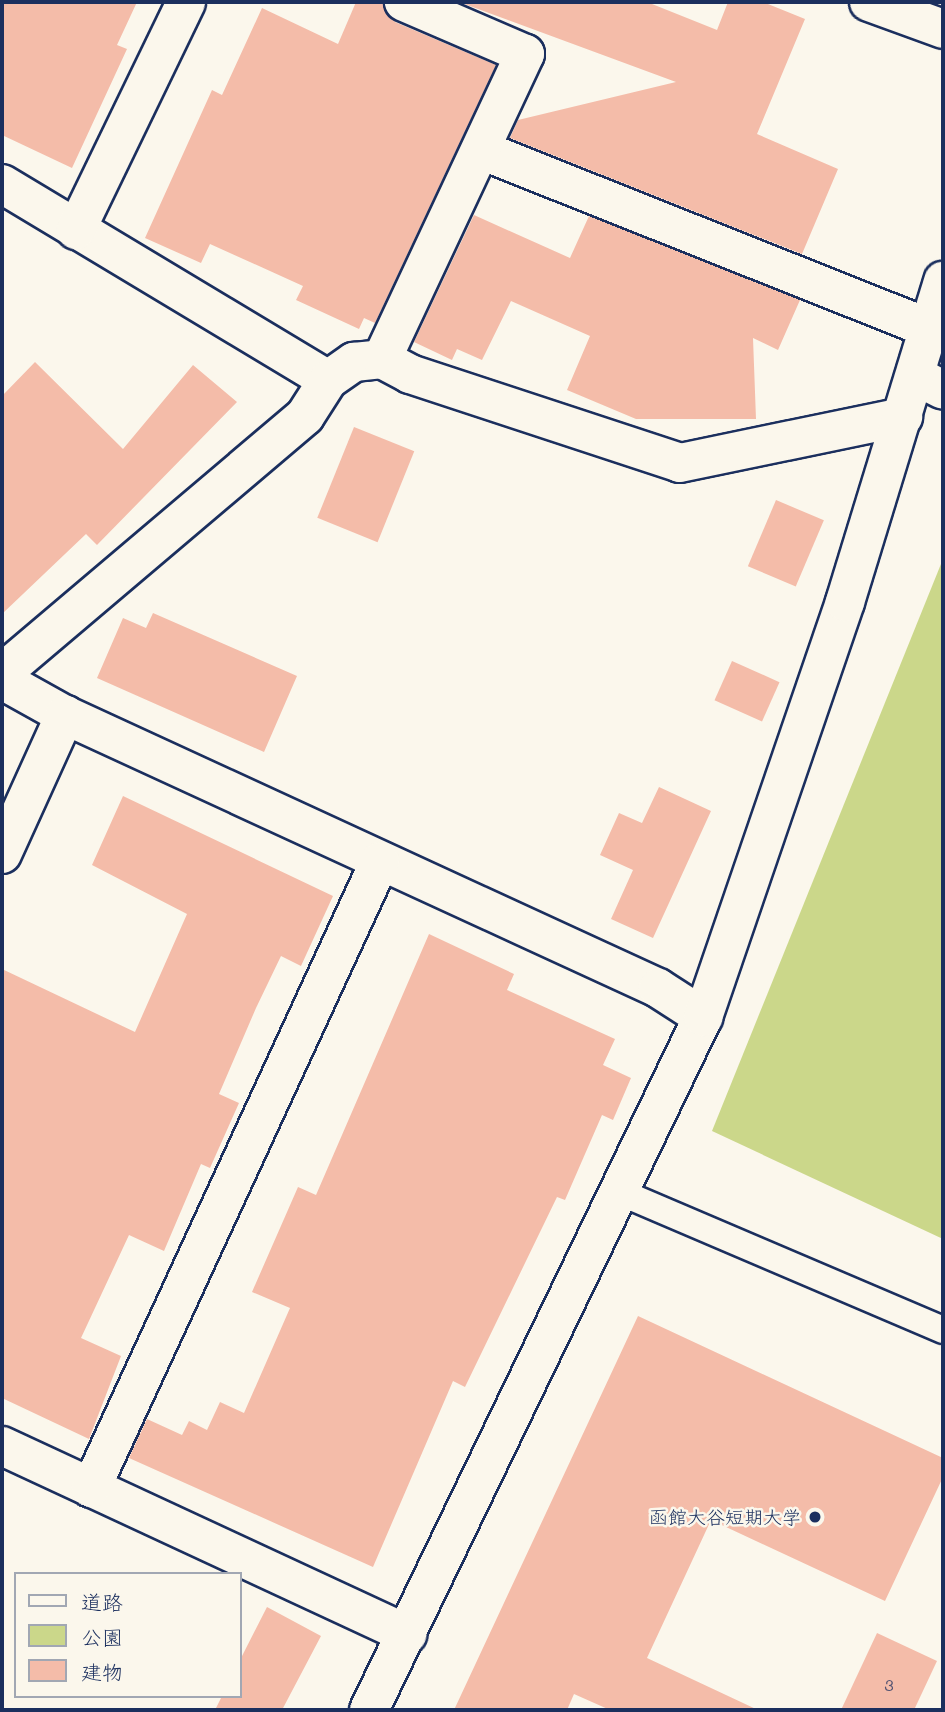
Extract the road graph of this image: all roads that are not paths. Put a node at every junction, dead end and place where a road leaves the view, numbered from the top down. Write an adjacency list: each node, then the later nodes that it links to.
1 (186, 2): 7 (street)
2 (404, 2): 5 (street)
3 (869, 2): 4 (street)
4 (943, 29)
5 (481, 150): 9 (street); 10 (street)
6 (2, 184): 7 (street)
7 (76, 230): 11 (street)
8 (943, 281): 9 (street)
9 (928, 328): 12 (street)
10 (382, 359): 11 (street); 13 (street)
11 (328, 380): 14 (street)
12 (930, 383): 13 (street)
13 (903, 417): 19 (street)
14 (2, 673)
15 (2, 680): 16 (street)
16 (65, 715): 17 (street); 18 (street)
17 (2, 854)
18 (380, 861): 19 (street); 23 (street)
19 (704, 1017): 20 (street)
20 (622, 1194): 21 (lane); 24 (street)
21 (943, 1331)
22 (2, 1446): 23 (street)
23 (91, 1488): 24 (street)
24 (407, 1634): 25 (street)
25 (369, 1710)

